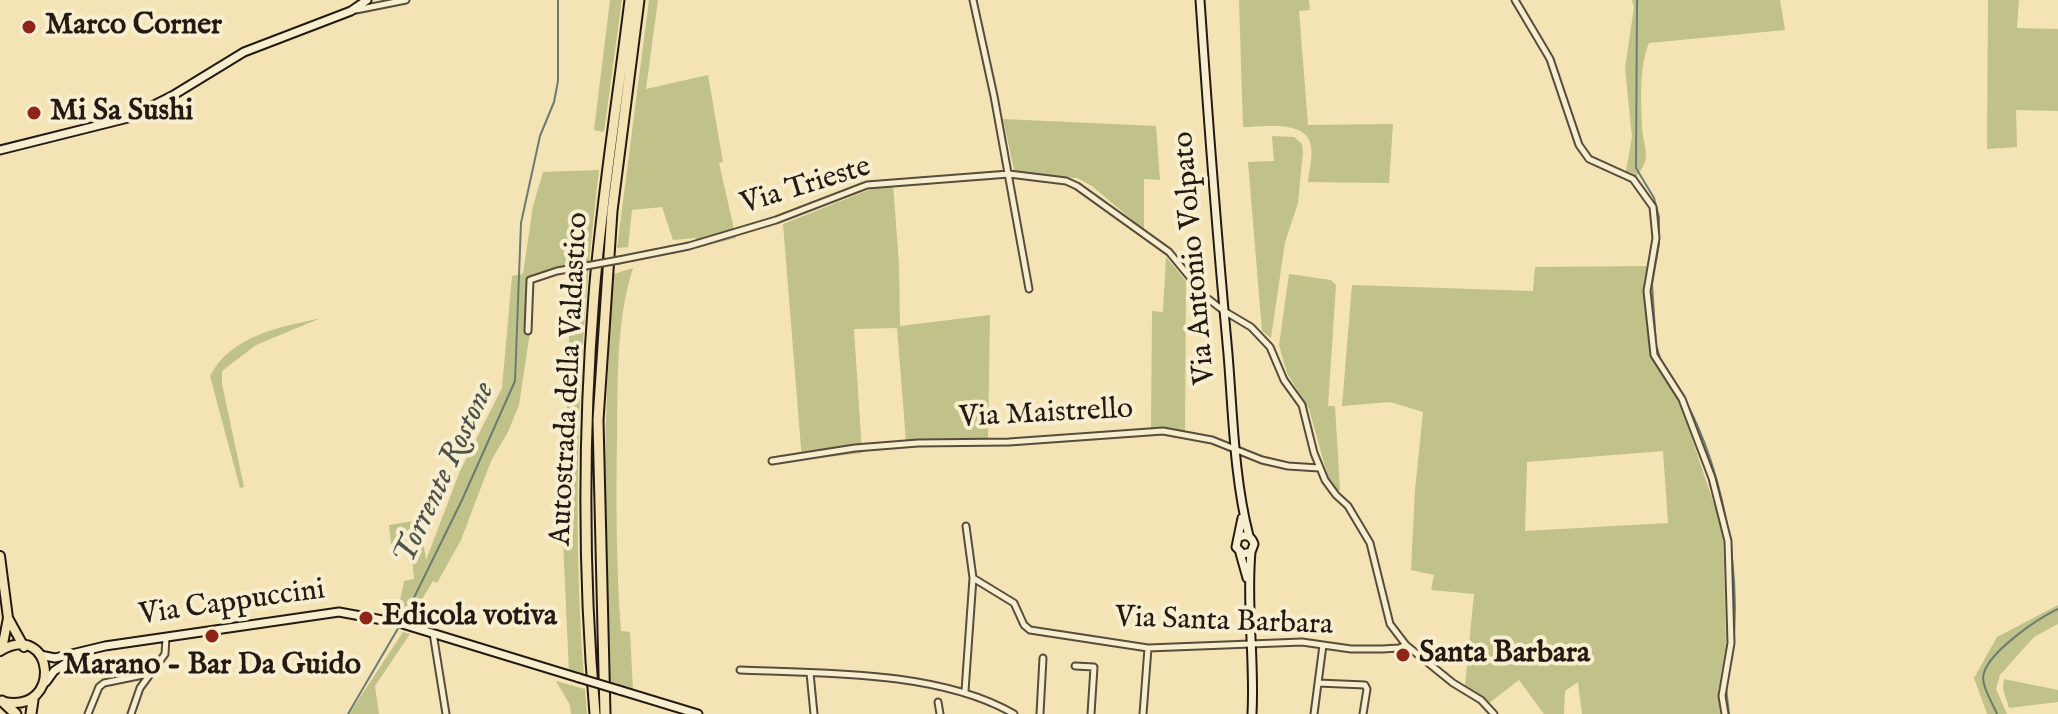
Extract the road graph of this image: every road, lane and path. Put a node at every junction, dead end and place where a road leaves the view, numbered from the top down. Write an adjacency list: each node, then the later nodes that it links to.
1 (367, 0): 9 (street)
2 (406, 0): 8 (street)
3 (630, 0): 54 (highway, Autostrada della Valdastico)
4 (639, 0): 55 (highway, Autostrada della Valdastico)
5 (973, 0): 11 (street)
6 (1200, 0): 13 (street, Via Antonio Volpato)
7 (1515, 0): 67 (street)
8 (397, 1): 9 (street)
9 (351, 11): 10 (street)
10 (0, 150)
11 (1009, 174): 12 (street); 13 (street, Via Trieste); 14 (street, Via Trieste, bridge)
12 (1029, 289)
13 (1224, 311): 15 (street, Via Antonio Volpato); 17 (street, Via Trieste)
14 (528, 331)
15 (1236, 449): 16 (street, Via Maistrello); 17 (street, Via Maistrello); 18 (street, Via Antonio Volpato)
16 (772, 461)
17 (1319, 468): 31 (street)
18 (1243, 511): 20 (street, Via Antonio Volpato); 21 (street, Via Antonio Volpato)
19 (966, 526): 25 (street)
20 (1249, 536): 21 (street); 22 (street)
21 (1240, 537): 23 (street)
22 (1251, 552): 23 (street); 26 (street)
23 (1240, 553): 26 (street)
24 (0, 556): 27 (main road)
25 (973, 578): 34 (street, Via Santa Barbara); 45 (street)
26 (1248, 583): 32 (street)
27 (8, 618): 33 (main road); 35 (main road)
28 (433, 633): 29 (street, Via Cappuccini); 53 (street); 56 (street, Via Cappuccini, bridge)
29 (166, 637): 37 (street, Via Cappuccini); 42 (street)
30 (1323, 645): 31 (street, Via Santa Barbara); 32 (street, Via Santa Barbara); 44 (street)
31 (1406, 645): 66 (street)
32 (1252, 646): 34 (street, Via Santa Barbara); 63 (street)
33 (24, 647): 35 (main road); 36 (main road)
34 (1148, 648): 62 (street)
35 (1, 650)
36 (37, 653): 37 (street, Via Cappuccini); 43 (main road)
37 (82, 653): 43 (street, Via Cappuccini)
38 (1043, 658): 60 (street)
39 (1075, 666): 61 (street)
40 (740, 670): 41 (street)
41 (810, 673): 45 (street); 57 (street)
42 (149, 674): 51 (street); 52 (street)
43 (46, 682): 46 (main road)
44 (1318, 683): 64 (street); 65 (street)
45 (965, 691): 59 (street)
46 (33, 700): 47 (main road); 50 (highway)
47 (1, 701): 49 (highway)
48 (938, 702): 58 (street)
49 (16, 714)
50 (31, 714)
51 (88, 714)
52 (131, 714)
53 (446, 714)
54 (595, 714)
55 (605, 714)
56 (698, 714)
57 (814, 714)
58 (940, 714)
59 (1014, 714)
60 (1040, 714)
61 (1091, 714)
62 (1143, 714)
63 (1252, 714)
64 (1314, 714)
65 (1363, 714)
66 (1494, 714)
67 (1725, 714)

